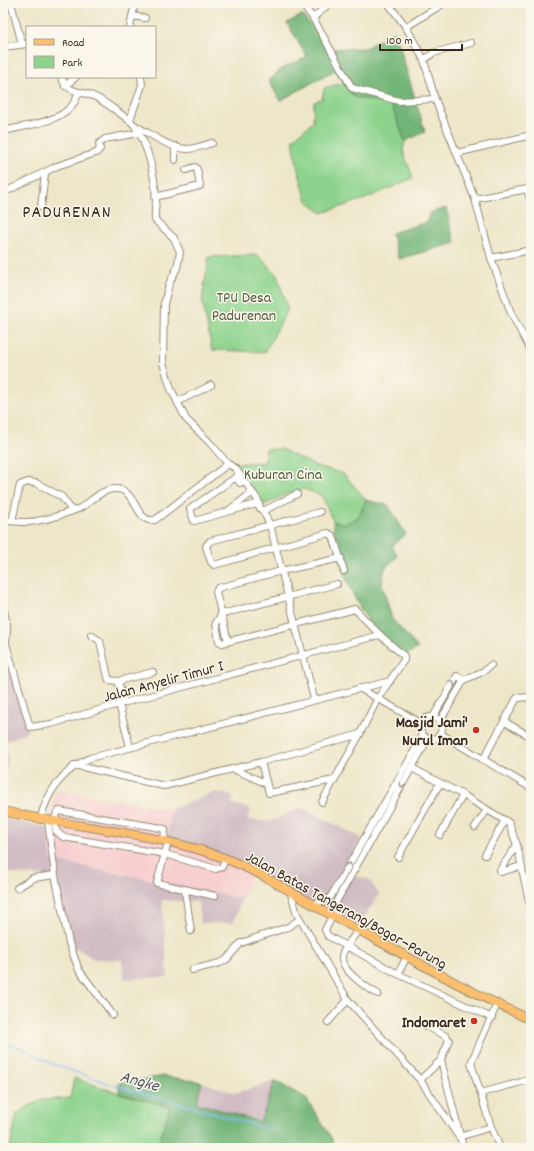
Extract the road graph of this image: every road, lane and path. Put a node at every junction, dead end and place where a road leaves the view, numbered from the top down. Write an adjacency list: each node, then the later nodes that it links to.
1 (135, 3): 7 (street)
2 (301, 3): 9 (street)
3 (330, 3): 9 (street)
4 (388, 3): 11 (street)
5 (444, 3): 11 (street)
6 (12, 7): 13 (street)
7 (132, 16): 8 (street); 10 (street)
8 (145, 18)
9 (313, 18): 21 (street)
10 (130, 26)
11 (406, 27): 15 (street)
12 (471, 43): 15 (street)
13 (25, 44): 14 (street)
14 (3, 47)
15 (424, 60): 21 (street)
16 (61, 78): 19 (street)
17 (75, 78): 19 (street)
18 (141, 78): 22 (street)
19 (65, 86): 20 (street)
20 (78, 93): 22 (street); 23 (street)
21 (435, 99): 28 (street)
22 (132, 123): 24 (street); 27 (street)
23 (3, 131)
24 (139, 133): 31 (street); 33 (street)
25 (531, 135): 28 (street)
26 (212, 143): 27 (street)
27 (176, 146): 29 (street)
28 (458, 153): 34 (street)
29 (175, 160)
30 (186, 170): 33 (street)
31 (45, 173): 32 (street); 36 (street)
32 (3, 193)
33 (156, 196): 41 (street)
34 (475, 199): 35 (street); 38 (street)
35 (531, 202)
36 (41, 207)
37 (531, 250): 38 (street)
38 (491, 258): 39 (street)
39 (530, 347)
40 (211, 385): 41 (street)
41 (177, 402): 42 (street)
42 (228, 464): 45 (street); 46 (street)
43 (297, 494): 45 (street)
44 (250, 495): 45 (street); 48 (street); 48 (street)
45 (260, 508): 48 (street); 51 (street)
46 (72, 511): 50 (street); 50 (street)
47 (320, 512): 51 (street)
48 (224, 513)
49 (3, 521): 50 (street)
50 (12, 521)
51 (270, 525): 52 (street); 52 (street)
52 (275, 548): 53 (street); 54 (street)
53 (341, 558): 54 (street); 55 (street)
54 (281, 571): 57 (street); 59 (street)
55 (344, 571)
56 (337, 584): 57 (street)
57 (288, 597): 59 (street); 61 (street)
58 (3, 606): 60 (street)
59 (222, 614): 64 (street); 64 (street)
60 (4, 615): 77 (street, Jalan Anyelir Timur I)
61 (295, 623): 62 (street); 64 (street); 65 (street)
62 (380, 635): 65 (street, Jalan Anyelir Timur I); 70 (street)
63 (91, 636): 69 (street)
64 (228, 641)
65 (304, 656): 75 (street); 77 (street, Jalan Anyelir Timur I)
66 (491, 665): 68 (street)
67 (153, 672): 69 (street)
68 (464, 680): 78 (street, one-way to 68); 79 (street)
69 (118, 681): 77 (street)
70 (390, 681): 71 (street); 74 (street)
71 (359, 688): 74 (street); 75 (street)
72 (522, 697): 73 (street); 76 (street); 80 (street)
73 (531, 697)
74 (378, 698): 81 (street); 82 (street)
75 (314, 699): 86 (street)
76 (531, 702)
77 (121, 704): 86 (street)
78 (433, 717): 79 (street); 81 (street)
79 (440, 721): 83 (street)
80 (505, 722): 85 (street); 87 (street)
81 (421, 723): 84 (street)
82 (360, 734): 88 (street); 92 (street)
83 (441, 734): 84 (street); 87 (street)
84 (426, 737): 90 (street); 118 (street, one-way to 84)
85 (531, 738)
86 (130, 747): 89 (street)
87 (483, 760): 95 (street)
88 (261, 762): 91 (street); 93 (street)
89 (74, 765): 91 (street); 101 (street)
90 (412, 768): 94 (street); 120 (street, one-way to 120)
91 (233, 769): 93 (street)
92 (334, 780): 93 (street); 97 (street)
93 (265, 783)
94 (440, 784): 96 (street); 108 (street)
95 (531, 788)
96 (463, 796): 98 (street); 103 (street)
97 (322, 802)
98 (487, 810): 100 (street); 102 (street)
99 (3, 811): 101 (main road, Jalan Batas Tangerang/Bogor–Parung)
100 (505, 820): 105 (street); 107 (street)
101 (47, 821): 104 (main road, Jalan Batas Tangerang/Bogor–Parung); 104 (street); 106 (street); 111 (street)
102 (475, 827)
103 (440, 835)
104 (166, 841): 106 (street); 109 (main road, Jalan Batas Tangerang/Bogor–Parung)
105 (517, 845): 110 (street); 110 (street)
106 (165, 854): 109 (street); 113 (street)
107 (486, 855)
108 (398, 857)
109 (226, 859): 114 (main road, Jalan Batas Tangerang/Bogor–Parung)
110 (522, 866): 115 (street)
111 (55, 875): 112 (street); 133 (street)
112 (17, 888)
113 (185, 890): 117 (street); 125 (street)
114 (290, 890): 121 (main road, Jalan Batas Tangerang/Bogor–Parung); 123 (street)
115 (527, 891): 116 (street); 119 (street)
116 (521, 895)
117 (215, 896)
118 (330, 898): 120 (street); 121 (street)
119 (529, 901)
120 (336, 902): 122 (street)
121 (314, 904): 122 (main road, Jalan Batas Tangerang/Bogor–Parung)
122 (335, 917): 124 (main road, Jalan Batas Tangerang/Bogor–Parung); 126 (street)
123 (300, 919): 128 (street); 131 (street)
124 (359, 929): 126 (street); 127 (main road, Jalan Batas Tangerang/Bogor–Parung)
125 (191, 931)
126 (348, 947): 129 (street); 130 (street)
127 (406, 958): 129 (street); 132 (main road, Jalan Batas Tangerang/Bogor–Parung)
128 (192, 970)
129 (398, 974): 134 (street)
130 (378, 994)
131 (348, 1000): 136 (street); 139 (street)
132 (497, 1004): 134 (street); 135 (main road, Jalan Batas Tangerang/Bogor–Parung)
133 (113, 1015)
134 (492, 1018): 141 (street)
135 (530, 1019)
136 (328, 1022)
137 (426, 1026): 138 (street)
138 (441, 1060): 139 (street); 143 (street)
139 (420, 1080): 143 (street)
140 (531, 1082): 141 (street)
141 (481, 1093): 142 (street)
142 (491, 1127): 143 (street); 145 (street)
143 (459, 1137): 144 (street)
144 (463, 1148)
145 (500, 1148)

